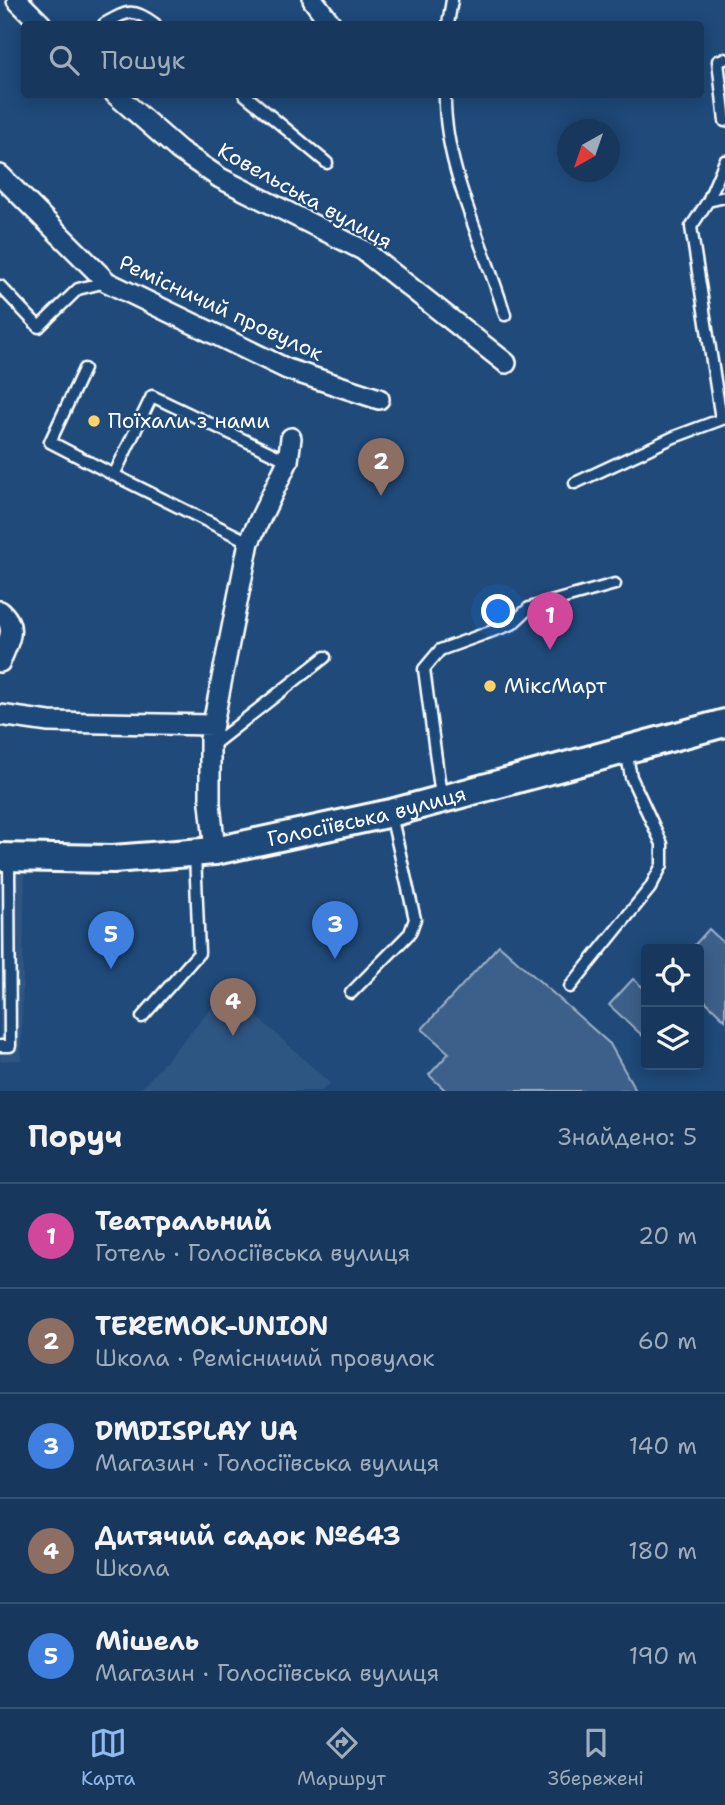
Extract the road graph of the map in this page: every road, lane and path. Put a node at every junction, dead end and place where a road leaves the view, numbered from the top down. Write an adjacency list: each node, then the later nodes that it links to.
1 (17, 0): 4 (street)
2 (313, 0): 7 (street)
3 (452, 0): 8 (lane)
4 (38, 21)
5 (109, 21): 6 (lane)
6 (151, 21)
7 (329, 21)
8 (449, 21)
9 (725, 60): 13 (lane)
10 (120, 98): 22 (street, Ковельська вулиця)
11 (249, 98): 15 (lane)
12 (445, 98): 21 (lane)
13 (725, 121)
14 (725, 161): 18 (lane)
15 (327, 163)
16 (0, 175): 19 (street, Ремісничий провулок)
17 (725, 197): 18 (lane)
18 (708, 201): 25 (lane)
19 (107, 282): 20 (lane); 24 (street, Ремісничий провулок)
20 (0, 286)
21 (505, 314)
22 (506, 363)
23 (84, 369): 28 (lane)
24 (379, 399)
25 (723, 419): 29 (lane)
26 (291, 438): 27 (street)
27 (288, 461): 28 (lane); 30 (street)
28 (114, 475): 30 (lane)
29 (575, 483)
30 (249, 542): 37 (street)
31 (615, 584): 40 (lane)
32 (0, 611): 34 (street)
33 (326, 657): 38 (lane)
34 (0, 662)
35 (0, 715): 37 (street)
36 (725, 723): 39 (main road, Голосіївська вулиця)
37 (213, 725): 38 (street)
38 (210, 748): 42 (street)
39 (626, 751): 40 (main road, Голосіївська вулиця); 44 (lane)
40 (442, 800): 41 (main road, Голосіївська вулиця)
41 (391, 813): 42 (main road, Голосіївська вулиця); 45 (lane)
42 (205, 852): 43 (main road, Голосіївська вулиця); 46 (lane)
43 (5, 857): 47 (lane)
44 (569, 986)
45 (351, 993)
46 (142, 1017)
47 (0, 1046)

